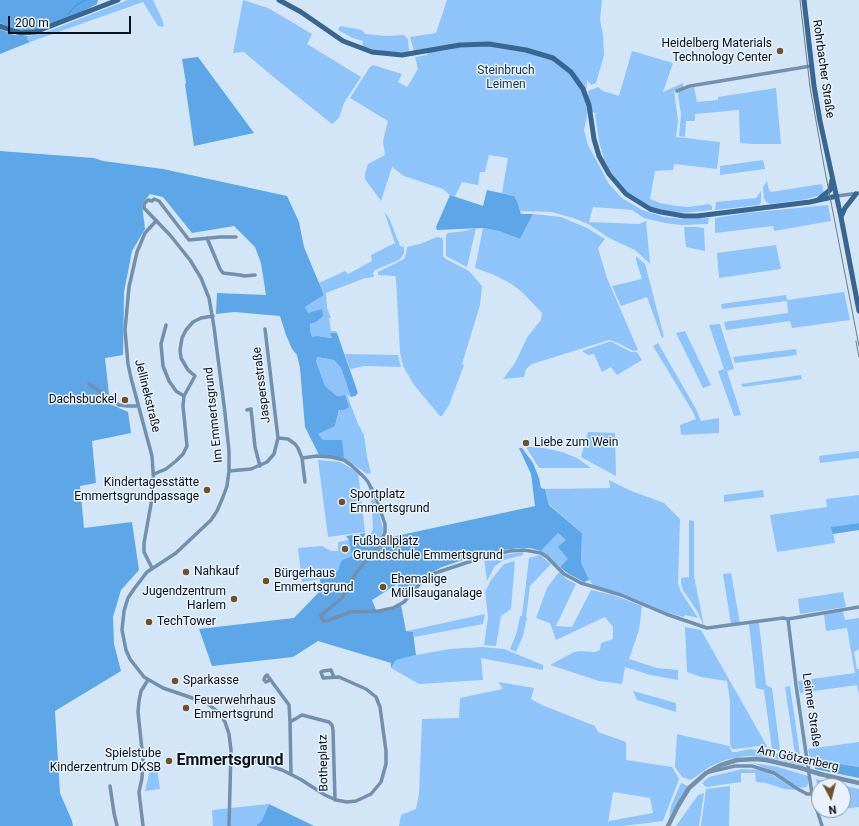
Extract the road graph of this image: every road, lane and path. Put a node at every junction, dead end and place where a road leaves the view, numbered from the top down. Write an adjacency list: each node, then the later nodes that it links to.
1 (118, 0): 4 (main road)
2 (279, 0): 11 (main road)
3 (804, 0): 6 (main road, Rohrbacher Straße)
4 (107, 2): 5 (main road)
5 (0, 26)
6 (812, 66): 7 (street); 8 (main road, Rohrbacher Straße)
7 (677, 91)
8 (833, 179): 10 (main road, Rohrbacher Straße); 11 (main road)
9 (858, 193): 10 (street); 12 (main road)
10 (837, 196): 11 (main road); 12 (main road, Rohrbacher Straße)
11 (817, 200)
12 (841, 217): 17 (main road, Rohrbacher Straße)
13 (156, 221): 15 (street, Im Emmertsgrund); 18 (street, Im Emmertsgrund); 23 (street, Jellinekstraße)
14 (236, 237): 15 (street, Im Emmertsgrund)
15 (207, 238): 16 (street)
16 (255, 275)
17 (859, 311)
18 (212, 314): 22 (street); 28 (street, Im Emmertsgrund)
19 (166, 325): 22 (street)
20 (265, 328): 25 (street, Jaspersstraße)
21 (89, 384): 23 (street)
22 (184, 396): 29 (street)
23 (137, 406): 29 (street, Jellinekstraße)
24 (247, 410): 27 (street, Jaspersstraße)
25 (278, 438): 26 (street, Jaspersstraße); 27 (street, Jaspersstraße)
26 (302, 458): 30 (street, Jaspersstraße); 35 (street)
27 (260, 466): 28 (street)
28 (229, 471): 33 (street, Im Emmertsgrund)
29 (154, 474): 31 (street, Jellinekstraße)
30 (305, 482)
31 (154, 486)
32 (153, 492): 33 (street)
33 (152, 568): 38 (street, Im Emmertsgrund)
34 (859, 607): 35 (street)
35 (788, 619): 47 (street, Leimer Straße)
36 (334, 677): 49 (street)
37 (270, 679): 39 (street)
38 (148, 680): 40 (street); 42 (street, Im Emmertsgrund)
39 (290, 722): 44 (street); 49 (street, Botheplatz)
40 (142, 750)
41 (143, 757): 51 (street)
42 (231, 758): 44 (street); 52 (street, Im Emmertsgrund)
43 (706, 773): 45 (street, Am Götzenberg, bridge); 48 (street); 53 (street, Am Götzenberg)
44 (291, 774): 49 (street)
45 (858, 783)
46 (110, 786): 50 (street)
47 (811, 787)
48 (811, 794)
49 (335, 800)
50 (118, 826)
51 (143, 826)
52 (229, 826)
53 (668, 826)

